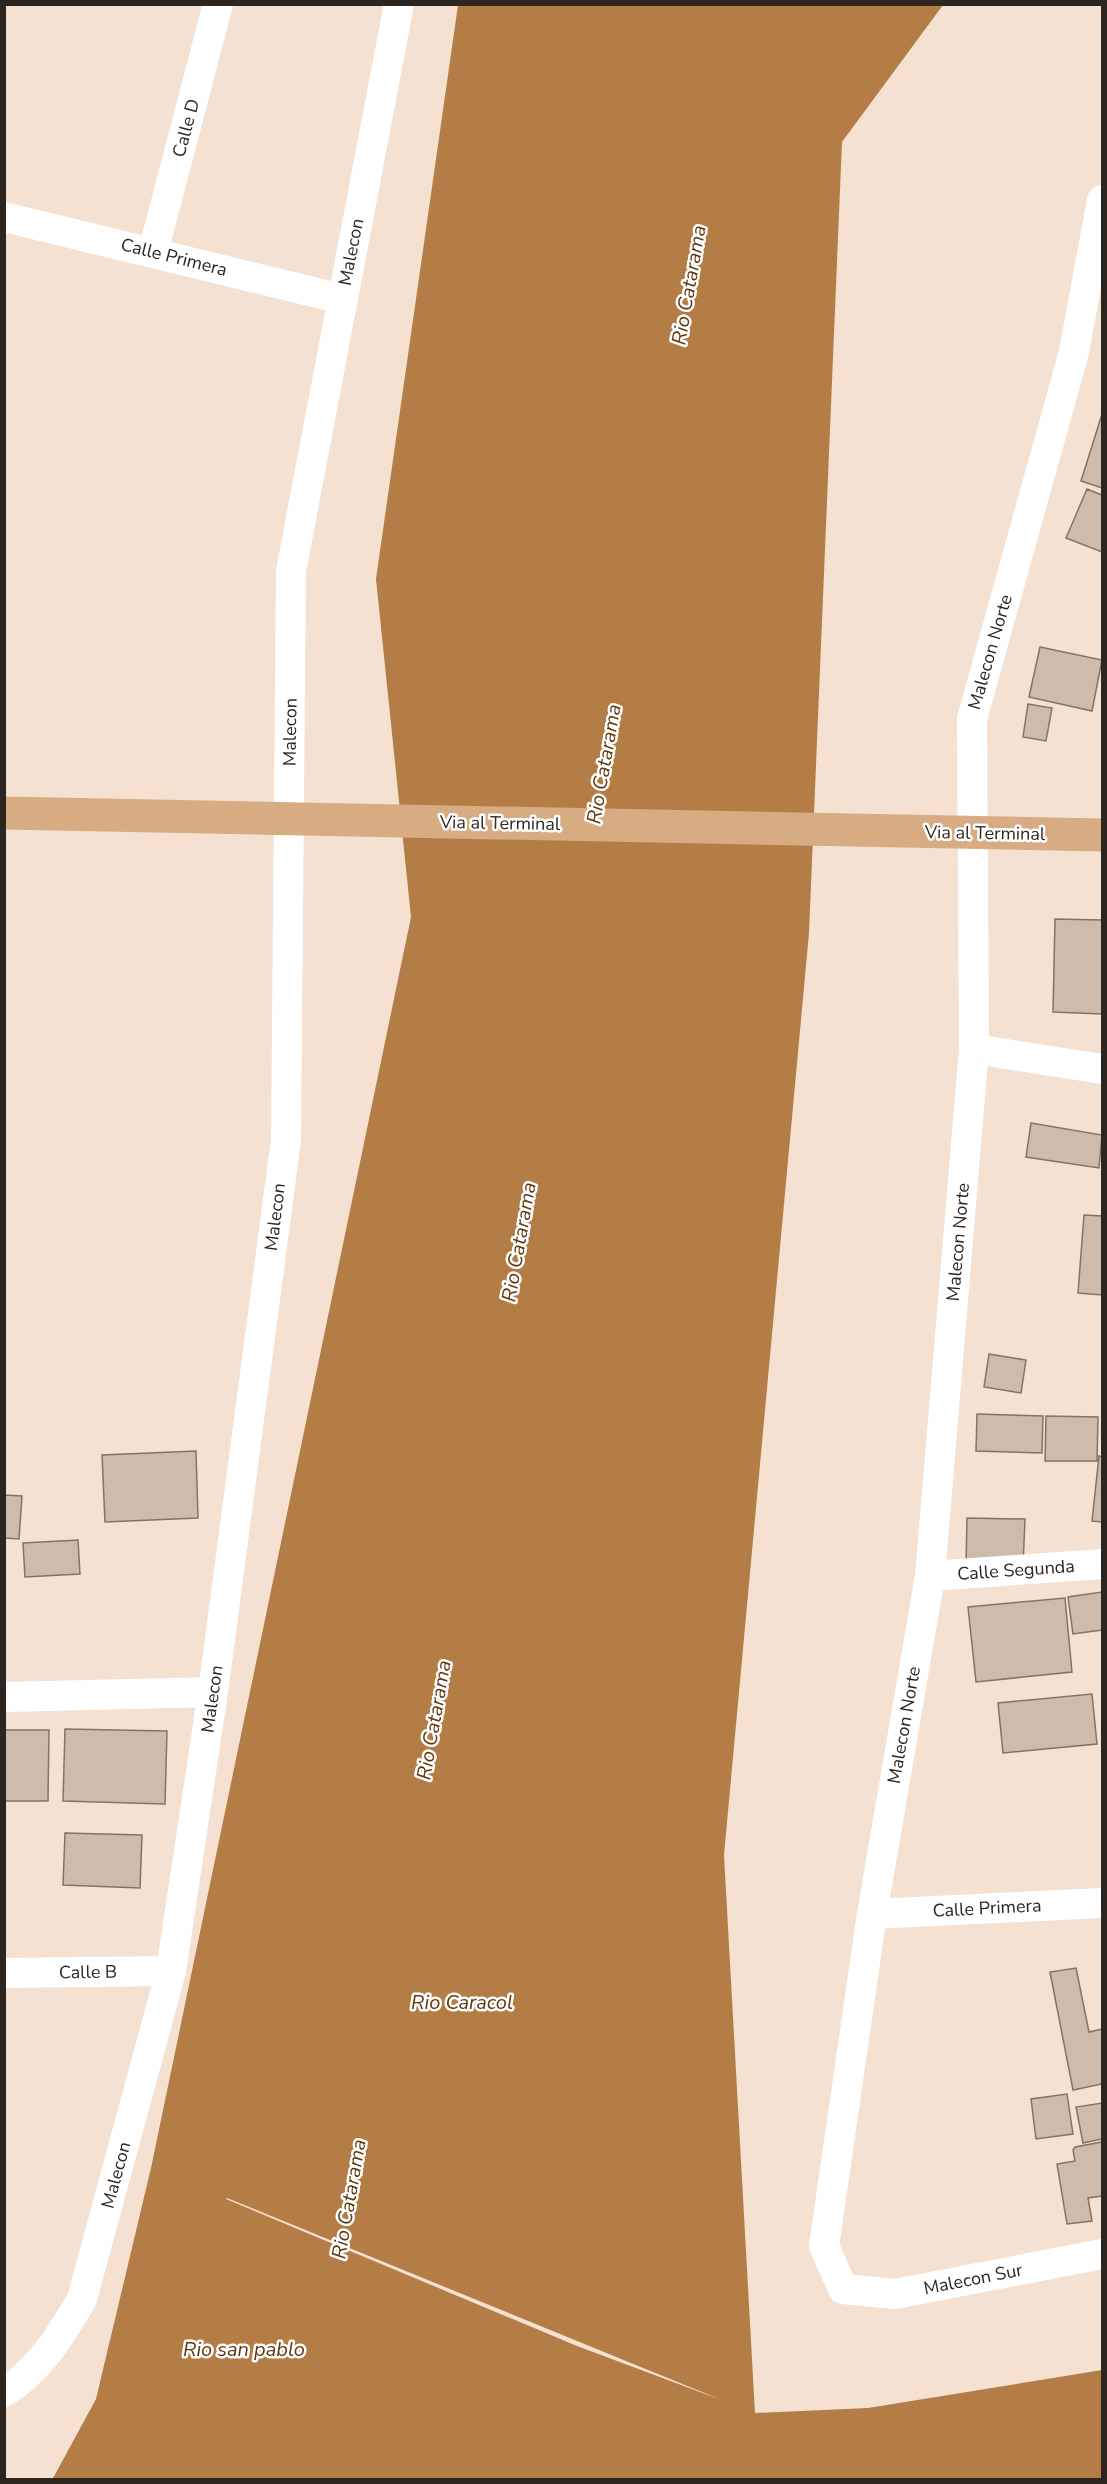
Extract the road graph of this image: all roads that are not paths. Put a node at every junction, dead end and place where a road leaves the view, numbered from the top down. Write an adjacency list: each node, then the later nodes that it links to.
1 (219, 4): 5 (street, Calle D)
2 (399, 4): 6 (street, Malecon)
3 (1102, 200): 9 (street, Malecon Norte)
4 (4, 217): 5 (street, Calle Primera)
5 (153, 252): 6 (street, Calle Primera)
6 (342, 299): 13 (street, Malecon)
7 (4, 813): 8 (highway, Via al Terminal)
8 (1102, 835)
9 (974, 1049): 10 (street); 12 (street, Malecon Norte)
10 (1102, 1069)
11 (1102, 1564): 12 (street, Calle Segunda)
12 (930, 1576): 16 (street, Malecon Norte)
13 (213, 1692): 14 (street); 17 (street, Malecon)
14 (4, 1698)
15 (1102, 1903): 16 (street, Calle Primera)
16 (872, 1914): 20 (street, Malecon Norte)
17 (171, 1971): 18 (street, Calle B); 21 (street, Malecon)
18 (4, 1973)
19 (1102, 2254): 20 (street, Malecon Sur)
20 (843, 2289)
21 (4, 2392)

